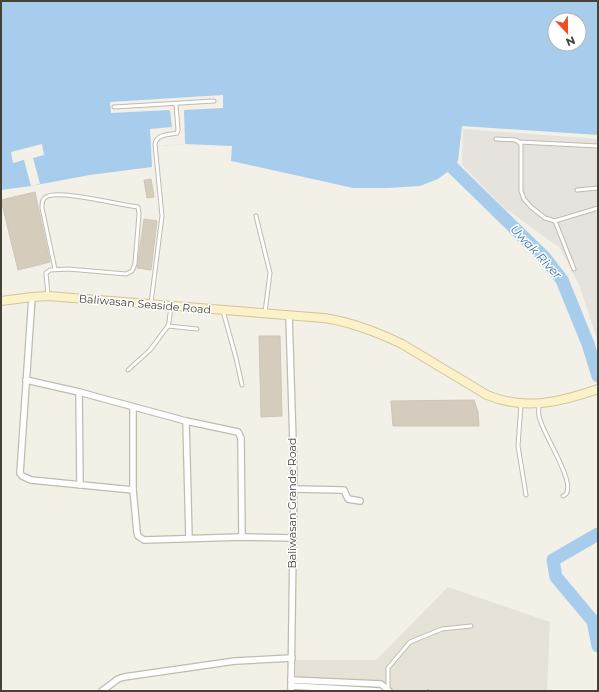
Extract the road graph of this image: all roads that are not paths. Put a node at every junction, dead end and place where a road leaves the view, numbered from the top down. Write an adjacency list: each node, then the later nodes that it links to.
1 (214, 101): 2 (lane)
2 (176, 104): 3 (lane); 17 (lane)
3 (114, 107)
4 (496, 139): 5 (lane)
5 (519, 142): 6 (lane); 11 (lane)
6 (598, 146)
7 (598, 188): 8 (lane)
8 (577, 190)
9 (598, 208): 11 (lane)
10 (256, 216): 20 (lane)
11 (555, 221): 13 (lane)
12 (55, 269): 12 (lane); 14 (lane)
13 (574, 269)
14 (48, 296): 15 (main road, Baliwasan Seaside Road); 17 (main road, Baliwasan Seaside Road)
15 (32, 297): 16 (main road, Baliwasan Seaside Road); 25 (street)
16 (2, 299)
17 (151, 304): 18 (main road, Baliwasan Seaside Road)
18 (171, 305): 19 (main road, Baliwasan Seaside Road); 22 (lane)
19 (223, 311): 20 (main road, Baliwasan Seaside Road); 26 (lane)
20 (265, 313): 21 (main road, Baliwasan Seaside Road)
21 (289, 315): 29 (main road, Baliwasan Seaside Road); 34 (street, Baliwasan Grande Road)
22 (168, 326): 23 (lane); 24 (lane)
23 (197, 329)
24 (128, 370)
25 (26, 380): 28 (street); 33 (street)
26 (242, 384)
27 (597, 389): 30 (main road, Baliwasan Seaside Road)
28 (79, 392): 31 (street); 33 (street)
29 (521, 404): 30 (main road, Baliwasan Seaside Road); 36 (lane)
30 (539, 404): 37 (lane)
31 (133, 407): 32 (street); 35 (street)
32 (186, 421): 39 (street); 40 (street)
33 (80, 485): 35 (street)
34 (294, 489): 38 (street); 41 (street, Baliwasan Grande Road)
35 (134, 490): 40 (street)
36 (526, 495)
37 (563, 496)
38 (360, 501)
39 (242, 537): 40 (street); 41 (street)
40 (189, 538)
41 (292, 538): 43 (street, Baliwasan Grande Road)
42 (471, 626): 46 (lane)
43 (292, 658): 45 (street, Baliwasan Grande Road); 47 (street)
44 (374, 684): 45 (street); 46 (street); 48 (street)
45 (291, 685): 48 (street)
46 (388, 690): 49 (street)
47 (102, 691)
48 (374, 691): 49 (street)
49 (380, 691)

